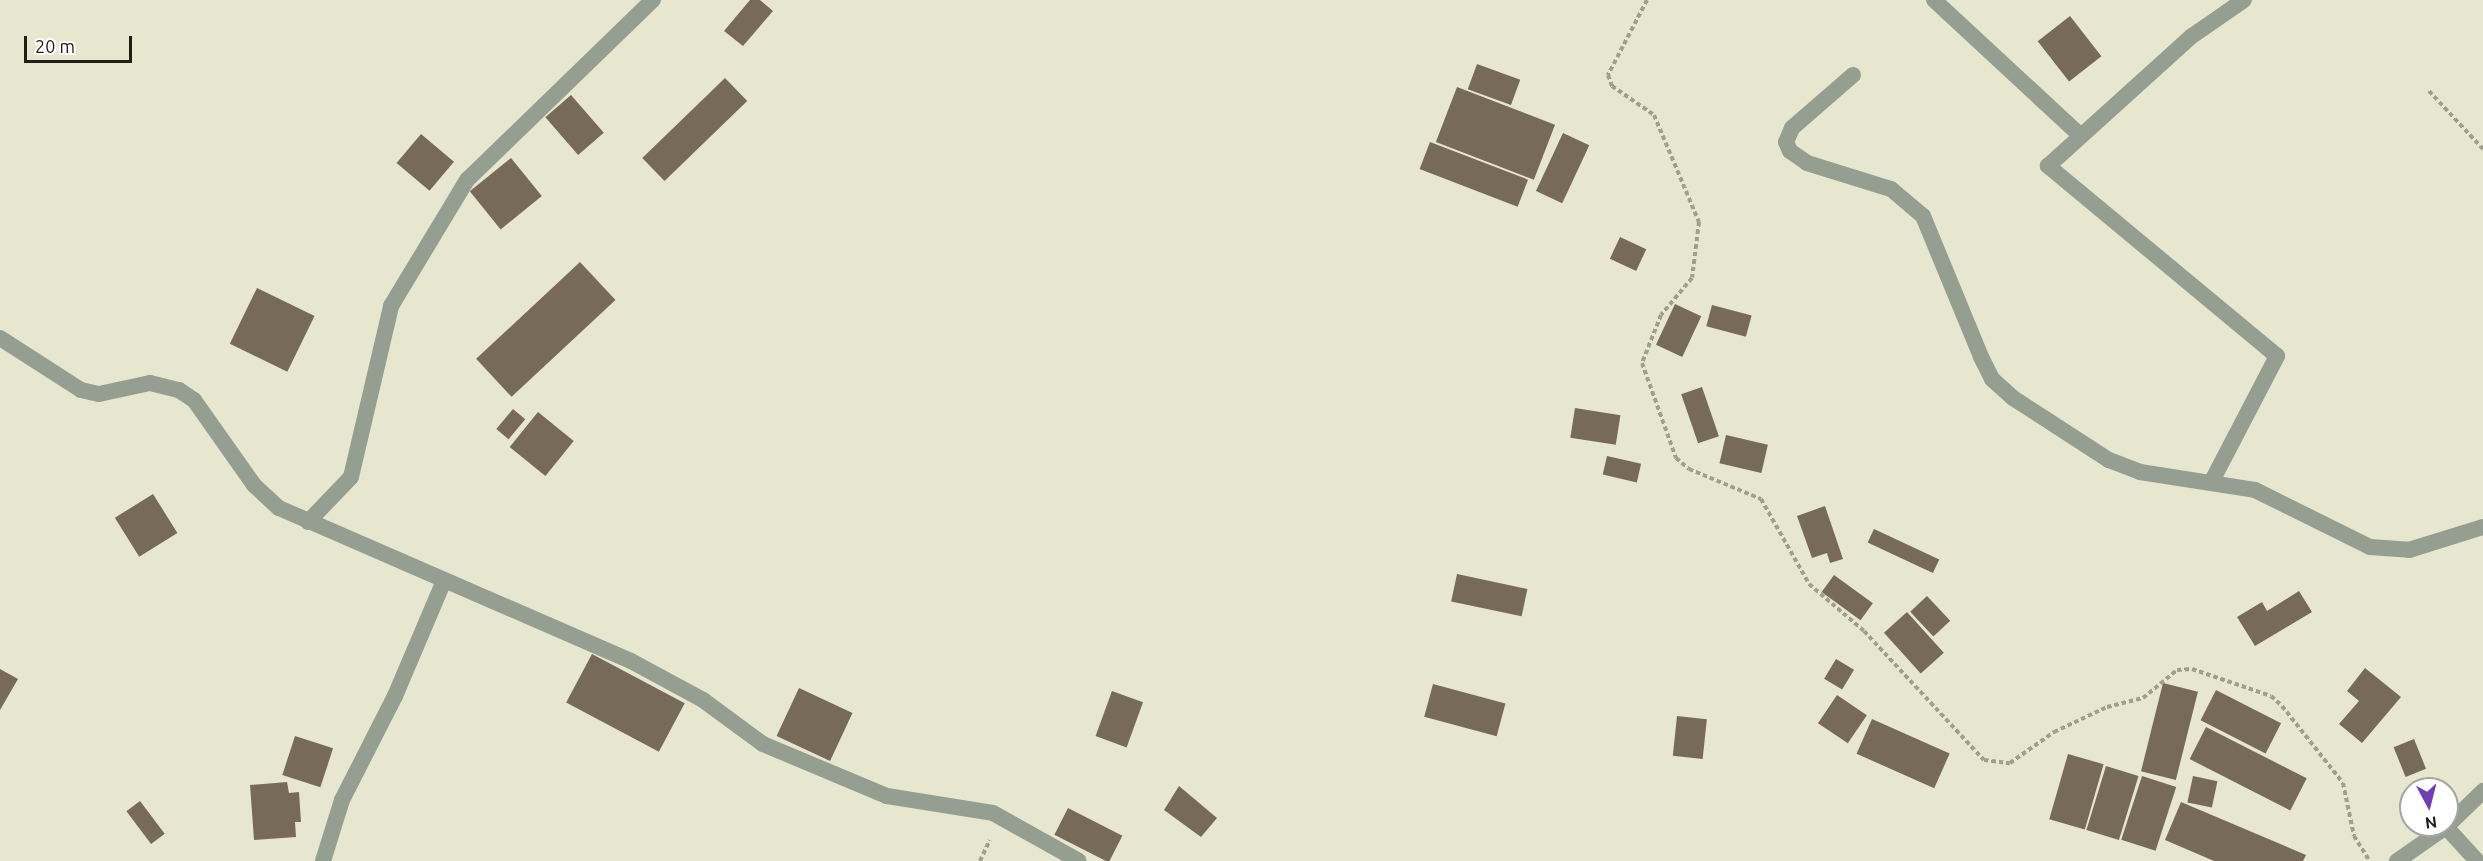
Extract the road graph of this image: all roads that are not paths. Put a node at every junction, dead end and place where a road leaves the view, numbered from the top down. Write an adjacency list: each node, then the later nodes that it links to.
1 (653, 0): 8 (street)
2 (1934, 0): 5 (street)
3 (2244, 0): 5 (street)
4 (1853, 75): 7 (street)
5 (2081, 136): 7 (street)
6 (0, 338): 8 (street)
7 (2212, 481): 9 (street)
8 (308, 522): 10 (street)
9 (2483, 527)
10 (443, 583): 15 (street); 16 (street)
11 (2483, 791): 12 (street)
12 (2459, 814)
13 (2432, 837): 17 (street)
14 (2455, 837): 18 (street)
15 (323, 861)
16 (1079, 861)
17 (2397, 861)
18 (2477, 861)

